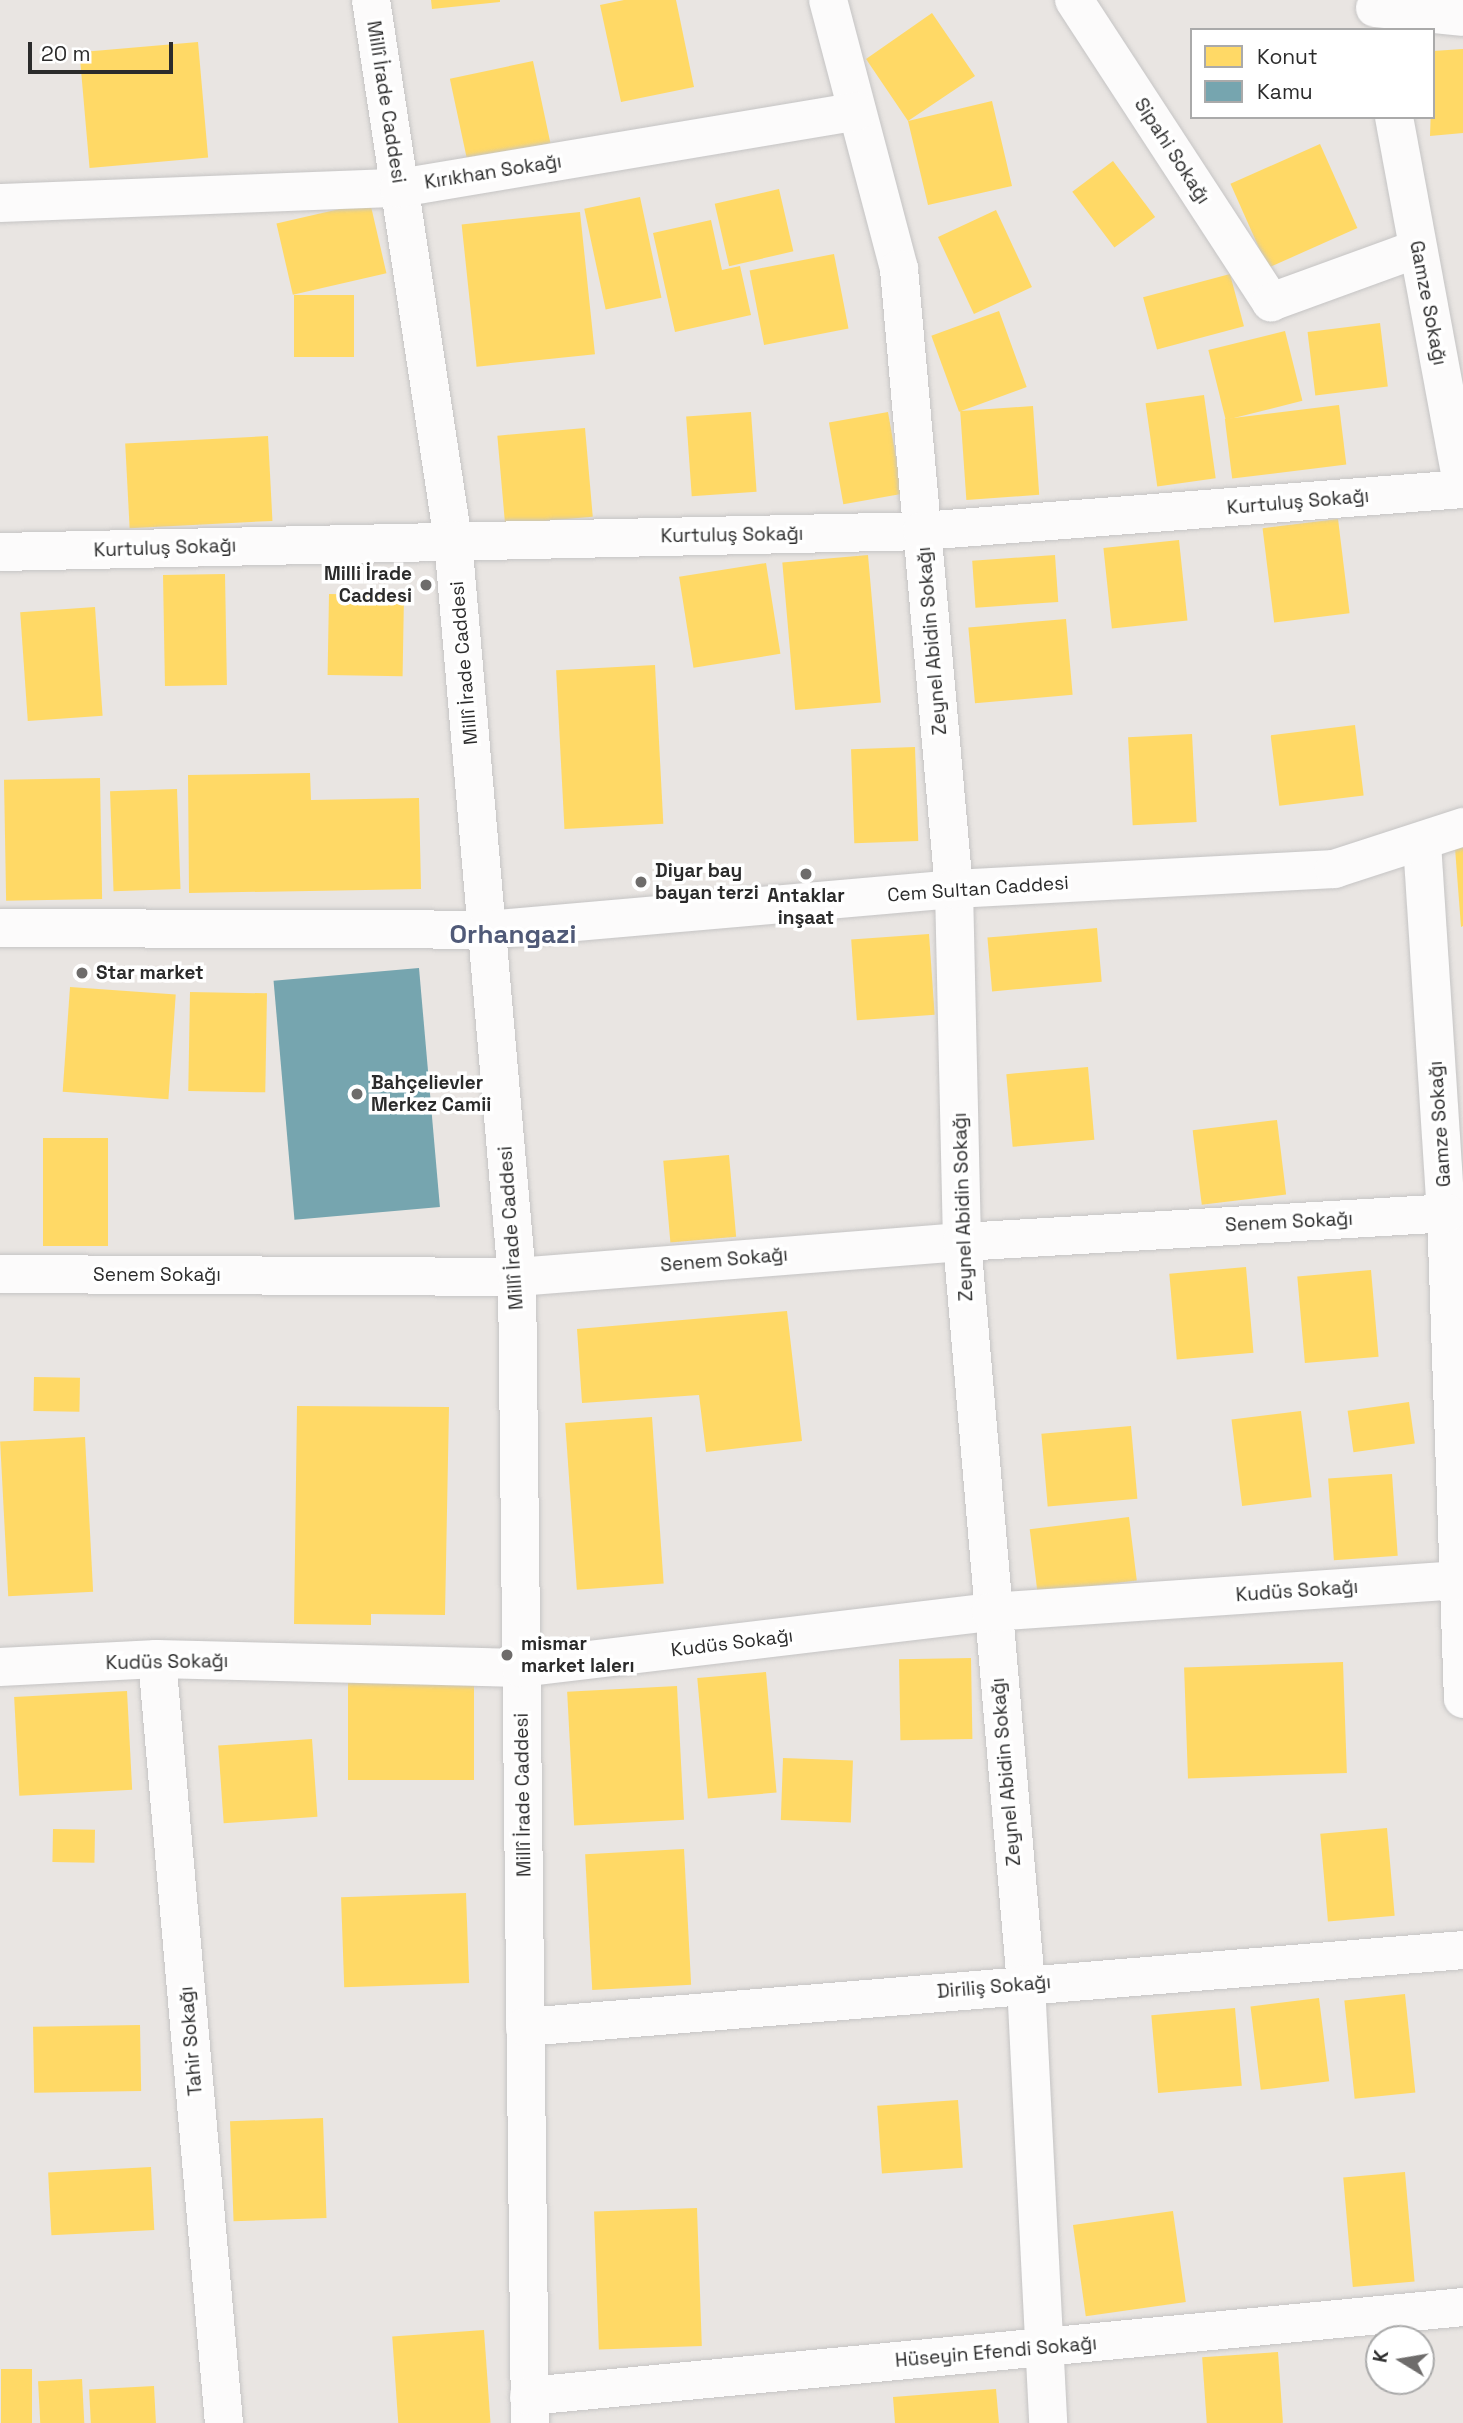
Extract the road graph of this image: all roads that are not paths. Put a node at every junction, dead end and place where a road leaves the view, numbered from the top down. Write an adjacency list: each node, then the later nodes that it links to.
1 (371, 0): 8 (street, Millî İrade Caddesi)
2 (828, 0): 6 (street, Zeynel Abidin Sokağı)
3 (1074, 0): 10 (street, Sipahi Sokağı)
4 (1374, 12): 5 (street)
5 (1463, 17)
6 (857, 111): 8 (street, Kırıkhan Sokağı); 13 (street, Zeynel Abidin Sokağı)
7 (1394, 119): 10 (street, Gamze Sokağı)
8 (399, 188): 9 (street, Kırıkhan Sokağı); 14 (street, Millî İrade Caddesi)
9 (0, 203)
10 (1417, 248): 11 (street, Gamze Sokağı)
11 (1459, 439): 12 (street, Gamze Sokağı)
12 (1463, 489): 13 (street, Kurtuluş Sokağı)
13 (922, 531): 14 (street, Kurtuluş Sokağı); 18 (street, Zeynel Abidin Sokağı)
14 (453, 540): 15 (street, Kurtuluş Sokağı); 20 (street, Millî İrade Caddesi)
15 (0, 552)
16 (1463, 827): 17 (street, Cem Sultan Caddesi)
17 (1422, 843): 18 (street, Cem Sultan Caddesi); 21 (street, Gamze Sokağı)
18 (954, 889): 20 (street, Cem Sultan Caddesi); 22 (street, Zeynel Abidin Sokağı)
19 (0, 928): 20 (street, Cem Sultan Caddesi)
20 (486, 930): 24 (street, Millî İrade Caddesi)
21 (1446, 1213): 22 (street, Senem Sokağı); 25 (street, Gamze Sokağı)
22 (962, 1242): 24 (street, Senem Sokağı); 26 (street, Zeynel Abidin Sokağı)
23 (0, 1274): 24 (street, Senem Sokağı)
24 (517, 1277): 29 (street, Millî İrade Caddesi)
25 (1459, 1580): 26 (street, Kudüs Sokağı); 30 (street, Gamze Sokağı)
26 (991, 1612): 29 (street, Kudüs Sokağı); 32 (street, Zeynel Abidin Sokağı)
27 (157, 1659): 28 (street, Kudüs Sokağı); 29 (street, Kudüs Sokağı); 37 (street, Tahir Sokağı)
28 (0, 1667)
29 (522, 1668): 33 (street, Millî İrade Caddesi)
30 (1463, 1699)
31 (1463, 1950): 32 (street, Diriliş Sokağı)
32 (1026, 1984): 33 (street, Diriliş Sokağı); 35 (street, Zeynel Abidin Sokağı)
33 (525, 2027): 36 (street, Millî İrade Caddesi)
34 (1463, 2307): 35 (street, Hüseyin Efendi Sokağı)
35 (1044, 2348): 36 (street, Hüseyin Efendi Sokağı); 38 (street, Zeynel Abidin Sokağı)
36 (530, 2410)
37 (225, 2423)
38 (1048, 2423)

